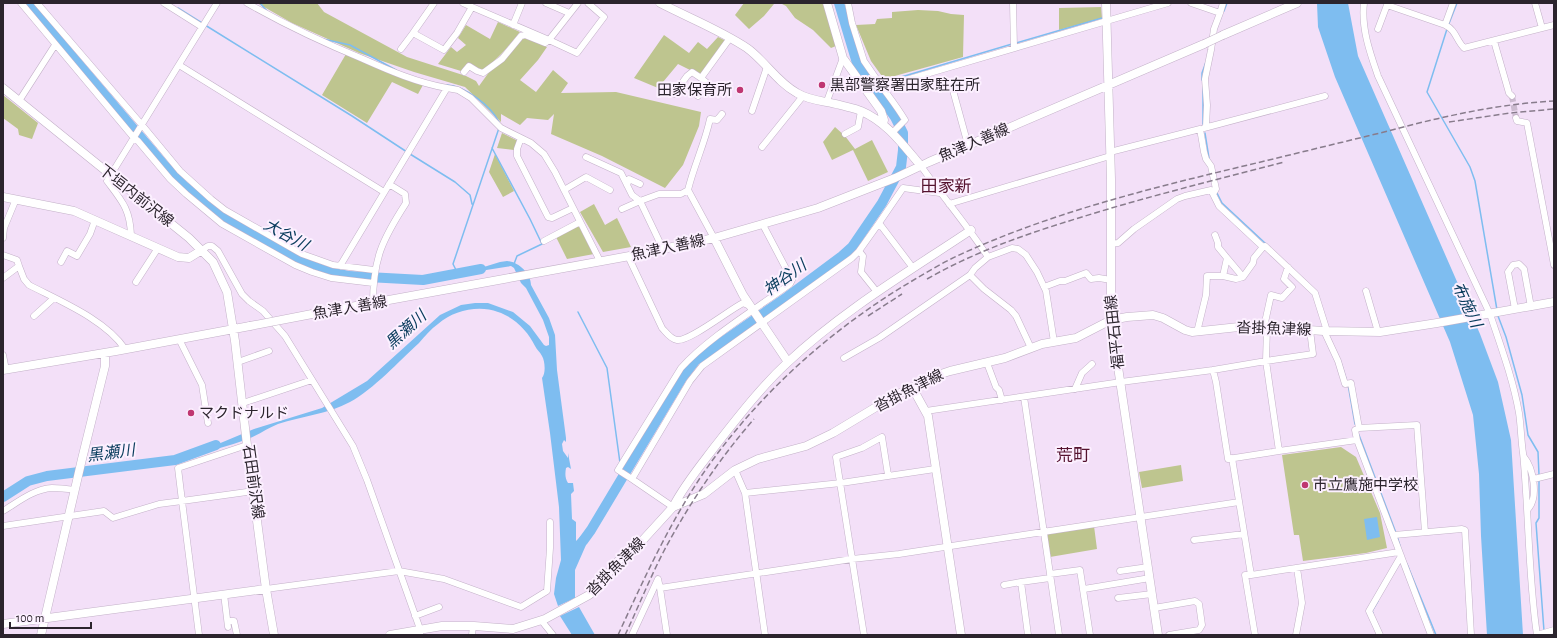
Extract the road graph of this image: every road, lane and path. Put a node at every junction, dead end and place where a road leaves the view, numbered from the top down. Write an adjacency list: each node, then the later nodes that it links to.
1 (21, 3): 39 (street)
2 (37, 3): 64 (street)
3 (164, 3): 32 (street)
4 (217, 3): 32 (street)
5 (247, 3): 51 (street)
6 (434, 3): 35 (street)
7 (463, 3): 25 (street)
8 (522, 3): 29 (street)
9 (546, 3): 26 (street)
10 (578, 3): 26 (street)
11 (588, 3): 37 (street)
12 (660, 3): 36 (main road)
13 (827, 3): 42 (main road)
14 (848, 3): 49 (street)
15 (1013, 3): 40 (street)
16 (1106, 3): 28 (main road, 福平石田線)
17 (1168, 3): 28 (street)
18 (1190, 3): 27 (street)
19 (1223, 3): 27 (street)
20 (1297, 3): 48 (main road, 魚津入善線, bridge)
21 (1364, 3): 135 (street)
22 (1453, 3): 30 (street)
23 (1535, 3): 33 (street)
24 (1388, 4): 30 (street); 34 (street)
25 (474, 6): 29 (street); 35 (street)
26 (569, 13): 37 (street)
27 (1220, 13): 65 (street)
28 (1106, 20): 40 (street); 48 (main road, 福平石田線)
29 (513, 25): 37 (street)
30 (1445, 25): 38 (street)
31 (1554, 25): 33 (street)
32 (202, 27): 43 (street)
33 (1542, 28): 38 (street)
34 (1378, 29)
35 (413, 33): 41 (street)
36 (730, 38): 44 (main road); 46 (street)
37 (549, 40): 45 (street)
38 (1494, 40): 56 (street)
39 (55, 45): 58 (street); 68 (street)
40 (1014, 48): 49 (street)
41 (401, 50)
42 (843, 58): 57 (street); 63 (main road)
43 (179, 65): 64 (street); 82 (street)
44 (767, 67): 54 (main road); 60 (street)
45 (464, 72)
46 (701, 78): 52 (street); 53 (street)
47 (951, 83): 70 (street)
48 (1107, 85): 70 (main road, 魚津入善線); 72 (main road, 福平石田線)
49 (882, 87): 66 (street)
50 (3, 88): 58 (main road, 下垣内前沢線)
51 (447, 88): 69 (street); 76 (street)
52 (674, 94)
53 (698, 96)
54 (803, 96): 57 (main road); 71 (street)
55 (1325, 96): 65 (street)
56 (1512, 96)
57 (826, 101): 59 (main road)
58 (19, 102): 75 (main road, 下垣内前沢線)
59 (861, 110): 63 (main road); 67 (street)
60 (752, 111)
61 (722, 114): 81 (street)
62 (1516, 118): 113 (street)
63 (883, 124): 66 (main road)
64 (141, 126): 68 (street); 115 (street)
65 (1203, 128): 72 (street); 84 (street)
66 (893, 132): 74 (main road)
67 (845, 134)
68 (135, 137): 75 (street); 125 (street)
69 (521, 138): 79 (street); 89 (street)
70 (968, 145): 74 (main road, 魚津入善線)
71 (762, 147)
72 (1110, 154): 88 (street); 101 (main road, 福平石田線)
73 (586, 156): 78 (street)
74 (921, 166): 83 (street); 94 (main road, 魚津入善線)
75 (110, 175): 96 (street); 105 (main road, 下垣内前沢線)
76 (389, 184): 82 (street); 118 (street)
77 (640, 184): 78 (street)
78 (627, 185): 87 (street)
79 (564, 190): 80 (street); 89 (street)
80 (610, 190)
81 (688, 190): 87 (street); 99 (street)
82 (384, 192): 115 (street)
83 (940, 192): 88 (street); 93 (street)
84 (1213, 194): 101 (street); 102 (street)
85 (3, 197): 86 (main road)
86 (16, 199): 91 (main road); 98 (street)
87 (640, 201): 90 (street); 104 (street)
88 (949, 204): 95 (street)
89 (573, 208): 92 (street)
90 (622, 209)
91 (95, 220): 96 (main road); 112 (street)
92 (580, 222): 100 (street); 111 (street)
93 (879, 223): 106 (street); 117 (street)
94 (763, 225): 99 (main road, 魚津入善線); 133 (street)
95 (971, 230): 109 (street); 117 (main road)
96 (131, 235): 103 (main road)
97 (1214, 235): 110 (street)
98 (3, 238)
99 (714, 238): 104 (main road, 魚津入善線); 133 (main road)
100 (544, 241)
101 (1111, 244): 123 (main road, 福平石田線)
102 (1263, 247): 116 (street); 121 (street)
103 (158, 248): 105 (main road); 124 (street)
104 (663, 249): 108 (main road, 魚津入善線)
105 (202, 250): 140 (main road, 下垣内前沢線); 160 (street)
106 (859, 251): 128 (street); 138 (street)
107 (3, 255): 114 (street)
108 (628, 256): 111 (main road, 魚津入善線); 133 (street)
109 (988, 257): 119 (street); 126 (street)
110 (1227, 258): 120 (street); 121 (street)
111 (600, 261): 130 (main road, 魚津入善線)
112 (61, 262)
113 (1554, 264)
114 (19, 266): 122 (street); 129 (street)
115 (340, 266): 118 (street)
116 (1288, 267): 139 (street); 142 (street)
117 (913, 268): 128 (main road)
118 (374, 270): 125 (street)
119 (970, 275): 147 (street); 152 (street)
120 (1223, 276): 121 (street); 143 (street)
121 (1243, 277)
122 (3, 278)
123 (1111, 280): 126 (street); 137 (main road, 福平石田線)
124 (136, 282)
125 (373, 283): 130 (street)
126 (1044, 287): 146 (street)
127 (1366, 291): 144 (street)
128 (877, 292): 155 (main road)
129 (54, 298): 136 (street); 148 (street)
130 (373, 304): 140 (main road, 魚津入善線, bridge)
131 (1554, 304): 132 (main road, 沓掛魚津線)
132 (1531, 306): 134 (main road, 沓掛魚津線); 134 (street)
133 (752, 308): 138 (main road); 180 (street)
134 (1515, 310): 135 (main road, 沓掛魚津線)
135 (1490, 314): 144 (main road, 沓掛魚津線); 173 (street)
136 (34, 316)
137 (1111, 320): 143 (main road, 沓掛魚津線); 146 (main road, 沓掛魚津線); 161 (main road, 福平石田線)
138 (761, 323): 155 (main road); 180 (street)
139 (1265, 327): 141 (main road, 沓掛魚津線); 143 (main road, 沓掛魚津線); 153 (street)
140 (233, 328): 145 (main road, 魚津入善線); 154 (main road, 石田前沢線)
141 (1310, 330): 142 (main road, 沓掛魚津線); 153 (street)
142 (1325, 331): 144 (main road, 沓掛魚津線); 169 (street)
143 (1198, 332)
144 (1378, 332)
145 (179, 339): 148 (main road, 魚津入善線); 168 (street)
146 (1054, 342): 147 (main road, 沓掛魚津線)
147 (1031, 348): 156 (main road, 沓掛魚津線)
148 (125, 349): 150 (main road, 魚津入善線)
149 (269, 351): 154 (street)
150 (105, 353): 158 (main road, 魚津入善線); 182 (main road)
151 (3, 355): 158 (street)
152 (844, 358)
153 (1266, 361): 159 (street); 172 (street)
154 (238, 362): 166 (main road, 石田前沢線)
155 (788, 362): 187 (main road)
156 (987, 362): 162 (main road, 沓掛魚津線); 165 (street)
157 (1092, 364): 163 (street)
158 (4, 370)
159 (1213, 370): 161 (street); 174 (street)
160 (312, 380): 166 (street); 204 (street)
161 (1121, 382): 163 (street); 191 (main road, 福平石田線)
162 (912, 387): 167 (main road); 176 (main road, 沓掛魚津線)
163 (1075, 389): 164 (street)
164 (1024, 397): 165 (street); 194 (street)
165 (1002, 400): 167 (street)
166 (243, 403): 171 (main road, 石田前沢線)
167 (926, 411): 175 (main road)
168 (208, 423)
169 (1359, 428): 170 (street); 195 (street)
170 (1356, 440): 172 (street); 197 (street)
171 (247, 445): 183 (main road, 石田前沢線); 185 (street)
172 (1279, 450): 174 (street)
173 (1523, 455): 179 (street); 188 (street)
174 (1232, 458): 186 (street)
175 (935, 469): 178 (street); 199 (main road)
176 (735, 470): 184 (street); 187 (main road, 沓掛魚津線)
177 (1554, 474): 179 (street)
178 (888, 475): 181 (street); 181 (street)
179 (1534, 478): 188 (street)
180 (632, 480): 187 (street)
181 (841, 483): 184 (street); 201 (street)
182 (76, 486): 189 (street); 190 (main road)
183 (254, 491): 185 (street); 213 (main road, 石田前沢線)
184 (745, 493): 206 (street)
185 (182, 501): 190 (street); 217 (street)
186 (1239, 502): 191 (street); 196 (street)
187 (673, 507): 223 (main road, 沓掛魚津線)
188 (1528, 509): 250 (street)
189 (3, 511)
190 (68, 517): 193 (street); 222 (main road)
191 (1141, 517): 194 (street); 202 (main road, 福平石田線)
192 (550, 522): 204 (street)
193 (3, 526)
194 (1044, 531): 199 (street); 208 (street)
195 (1425, 532): 197 (street); 249 (street)
196 (1244, 534): 198 (street); 207 (street)
197 (1394, 535): 200 (street)
198 (1194, 540)
199 (948, 546): 201 (street); 239 (main road)
200 (1400, 554): 203 (street); 247 (street); 248 (street)
201 (852, 559): 206 (street); 238 (street)
202 (1148, 567): 205 (street); 209 (main road, 福平石田線)
203 (1297, 568): 207 (street); 246 (street)
204 (400, 571): 213 (street); 221 (street)
205 (1120, 571)
206 (756, 574): 212 (street); 237 (street)
207 (1251, 574): 245 (street)
208 (1050, 576): 210 (street); 214 (street); 241 (street)
209 (1150, 578): 214 (street); 216 (main road, 福平石田線)
210 (1020, 582): 211 (street); 240 (street)
211 (1004, 585)
212 (660, 588): 235 (street); 236 (street)
213 (266, 589): 215 (main road); 231 (main road, 石田前沢線)
214 (1084, 589): 242 (street)
215 (224, 594): 217 (main road); 230 (street)
216 (1152, 594): 218 (street); 220 (main road, 福平石田線)
217 (194, 598): 222 (main road); 229 (street)
218 (1118, 598)
219 (439, 607): 221 (street)
220 (1154, 608): 243 (main road, 福平石田線); 244 (street)
221 (415, 616): 227 (street)
222 (45, 619): 224 (main road); 228 (main road)
223 (543, 619): 225 (main road, 沓掛魚津線); 234 (street)
224 (3, 624)
225 (473, 626): 227 (main road, 沓掛魚津線); 233 (street)
226 (1554, 630): 250 (street)
227 (420, 632): 232 (main road, 沓掛魚津線)
228 (41, 635)
229 (199, 635)
230 (237, 635)
231 (274, 635)
232 (390, 635)
233 (472, 635)
234 (553, 635)
235 (632, 635)
236 (667, 635)
237 (765, 635)
238 (864, 635)
239 (961, 635)
240 (1028, 635)
241 (1059, 635)
242 (1090, 635)
243 (1158, 635)
244 (1168, 635)
245 (1255, 635)
246 (1296, 635)
247 (1380, 635)
248 (1431, 635)
249 (1471, 635)
250 (1536, 635)

